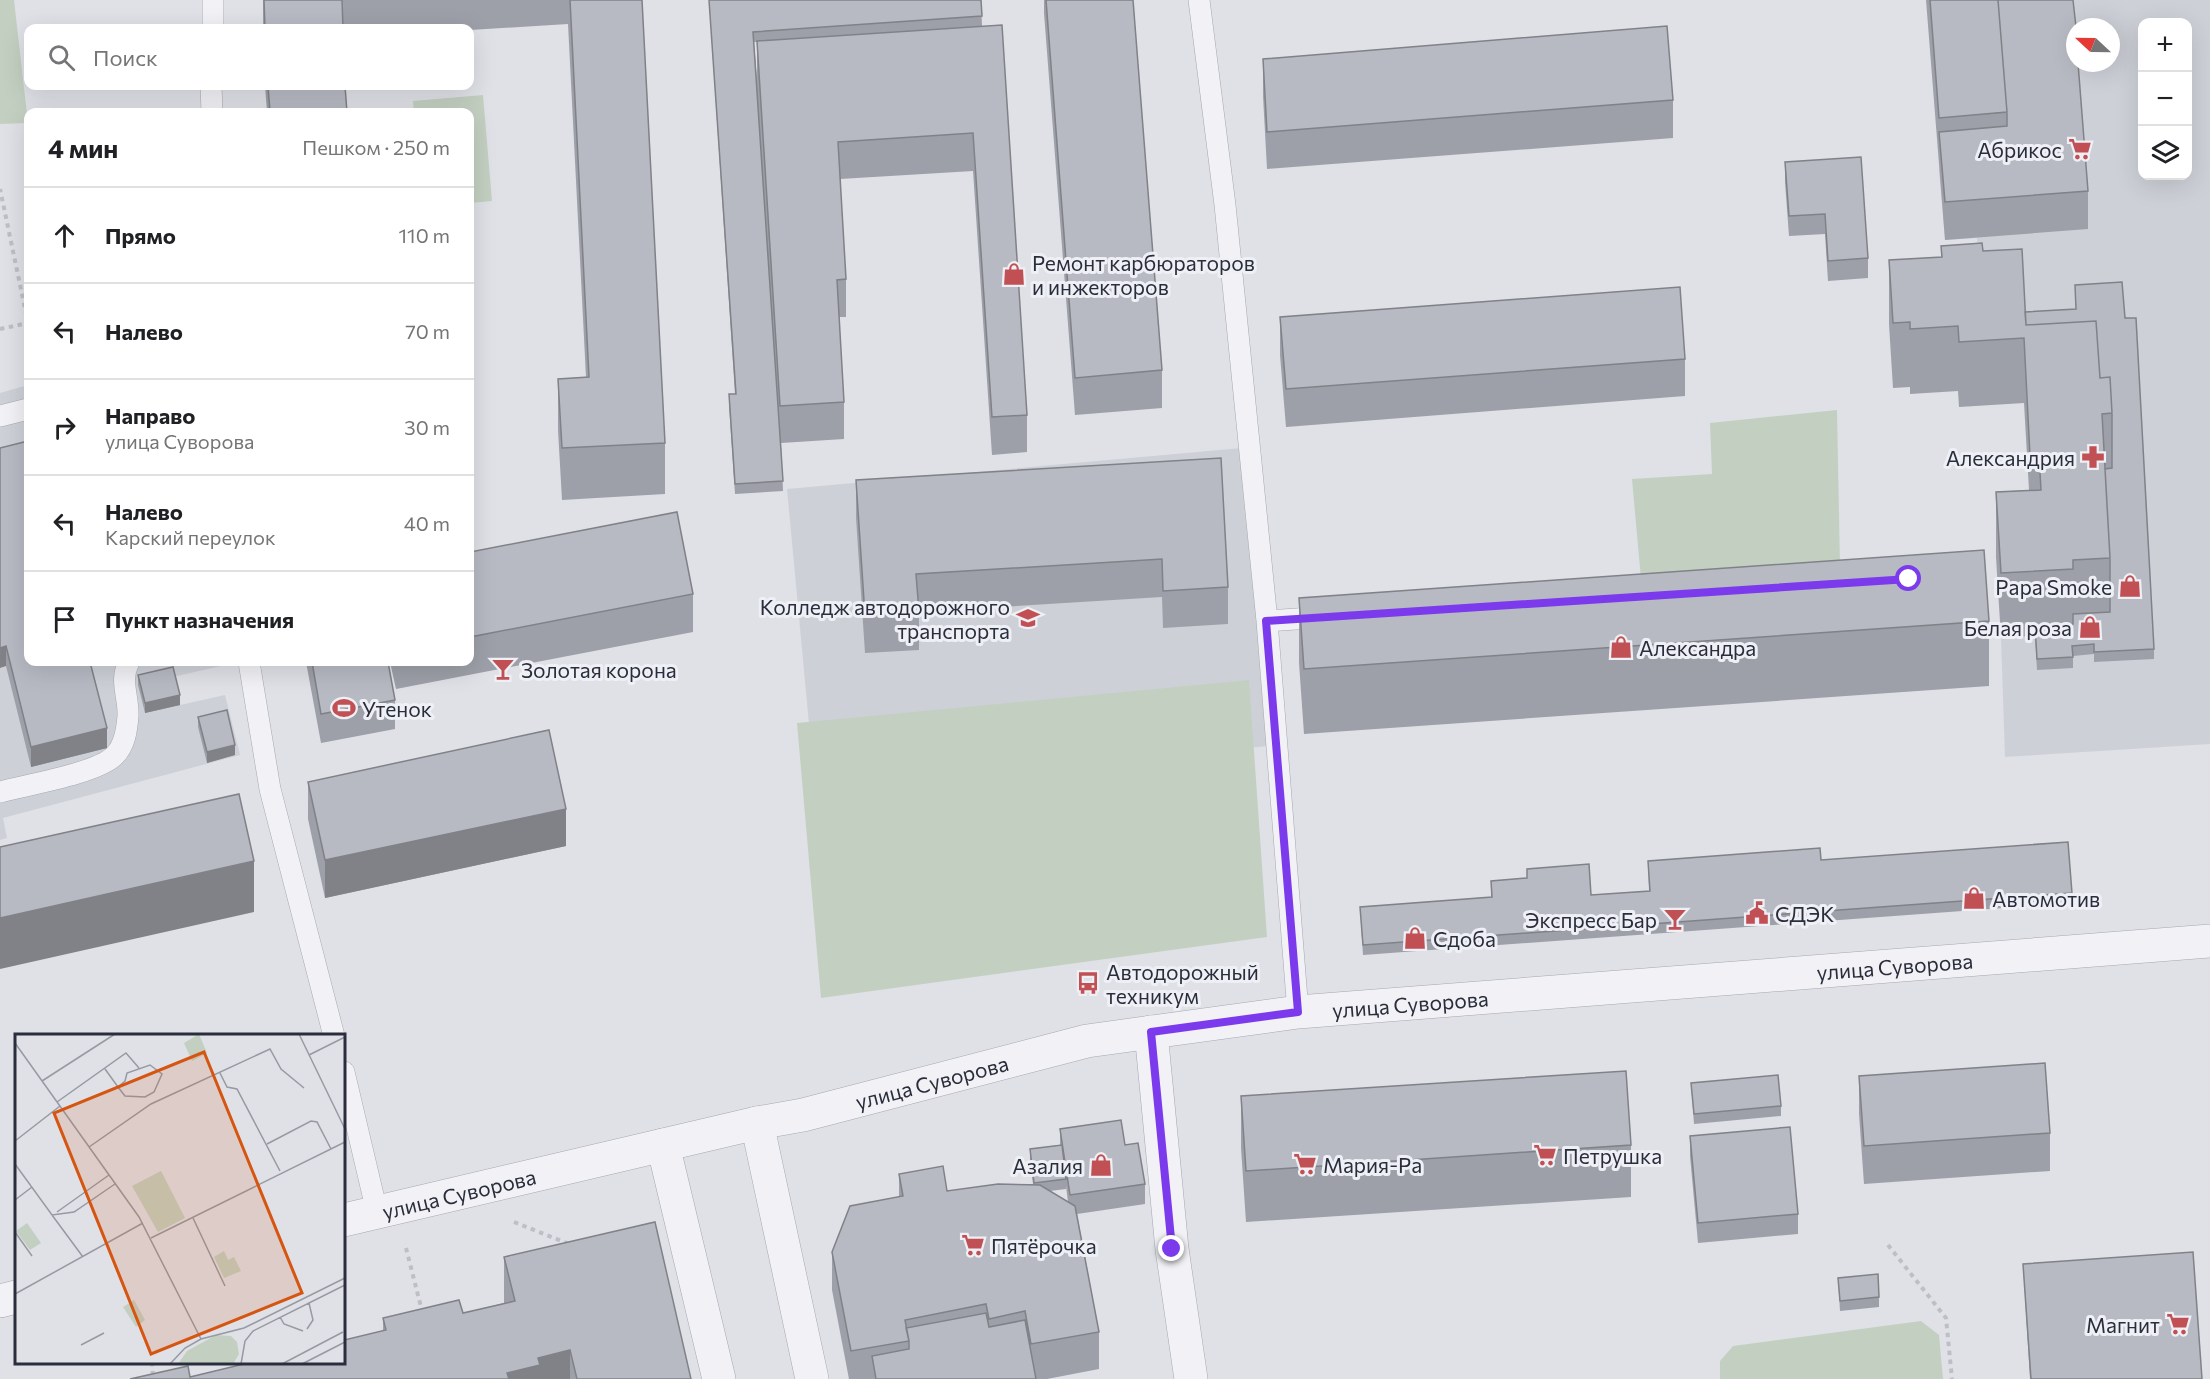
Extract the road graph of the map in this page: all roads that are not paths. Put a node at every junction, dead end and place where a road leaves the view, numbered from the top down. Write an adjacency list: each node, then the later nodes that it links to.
1 (213, 0): 3 (lane)
2 (1199, 0): 9 (lane)
3 (213, 24)
4 (212, 90): 5 (lane)
5 (212, 108)
6 (24, 410): 7 (lane)
7 (0, 416)
8 (1350, 615): 9 (lane)
9 (1266, 621): 14 (lane)
10 (127, 666): 12 (lane)
11 (250, 666): 16 (lane)
12 (0, 792)
13 (2210, 941): 14 (street, улица Суворова)
14 (1298, 1012): 15 (street, улица Суворова)
15 (1151, 1032): 18 (street, улица Суворова); 26 (street)
16 (334, 1034)
17 (345, 1076): 20 (lane)
18 (757, 1123): 19 (street, улица Суворова); 25 (street)
19 (663, 1145): 20 (street, улица Суворова); 24 (street)
20 (377, 1212): 21 (street, улица Суворова)
21 (345, 1220)
22 (15, 1297): 23 (street)
23 (0, 1301)
24 (718, 1379)
25 (812, 1379)
26 (1191, 1379)

